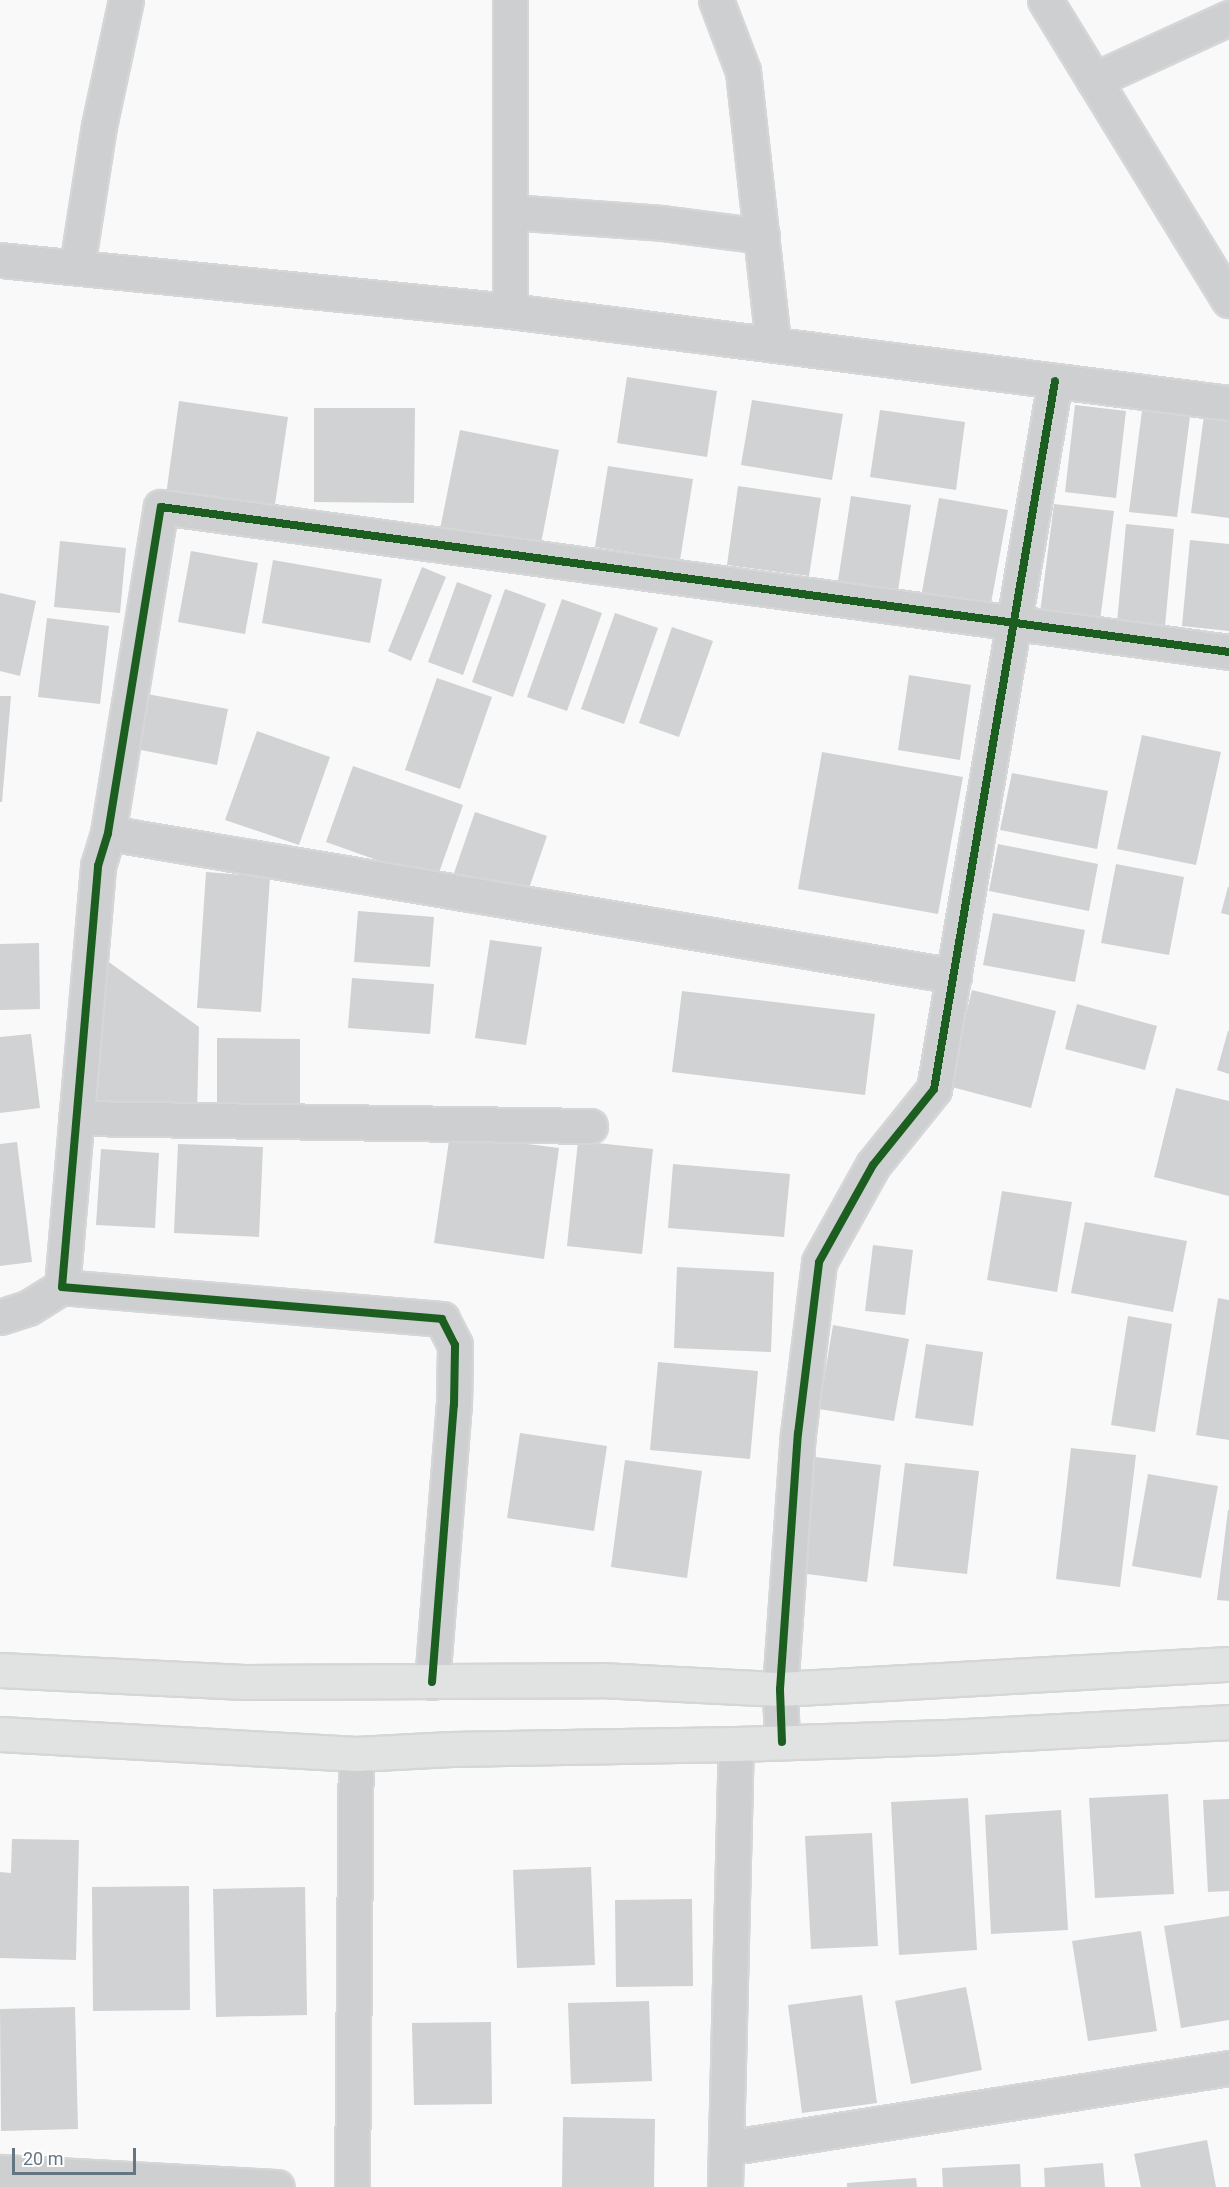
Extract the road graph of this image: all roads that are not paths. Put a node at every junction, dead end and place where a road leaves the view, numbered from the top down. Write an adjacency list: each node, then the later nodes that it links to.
1 (126, 0): 10 (street)
2 (510, 0): 7 (street)
3 (716, 0): 8 (street)
4 (1045, 0): 6 (street)
5 (1229, 18): 6 (street)
6 (1094, 80): 11 (street)
7 (510, 212): 8 (street); 12 (street)
8 (762, 236): 13 (street)
9 (0, 260): 10 (street)
10 (77, 266): 12 (street)
11 (1229, 300)
12 (510, 311): 13 (street)
13 (773, 344): 14 (street)
14 (1055, 381): 15 (street); 16 (street)
15 (1229, 403)
16 (1014, 624): 17 (street); 18 (street); 19 (street)
17 (1229, 652)
18 (108, 833): 19 (street); 20 (street)
19 (954, 976): 27 (street)
20 (76, 1118): 21 (street); 22 (street)
21 (590, 1126)
22 (62, 1287): 23 (street); 26 (street)
23 (0, 1317)
24 (1229, 1664): 27 (street)
25 (0, 1670): 26 (street)
26 (432, 1682): 27 (street)
27 (780, 1689): 30 (street)
28 (1229, 1722): 30 (street)
29 (0, 1734): 32 (street)
30 (783, 1742): 31 (street)
31 (736, 1744): 32 (street); 34 (street)
32 (356, 1754): 37 (street)
33 (1229, 2068): 34 (street)
34 (726, 2148): 38 (street)
35 (0, 2172): 36 (street)
36 (277, 2187)
37 (352, 2187)
38 (725, 2187)

